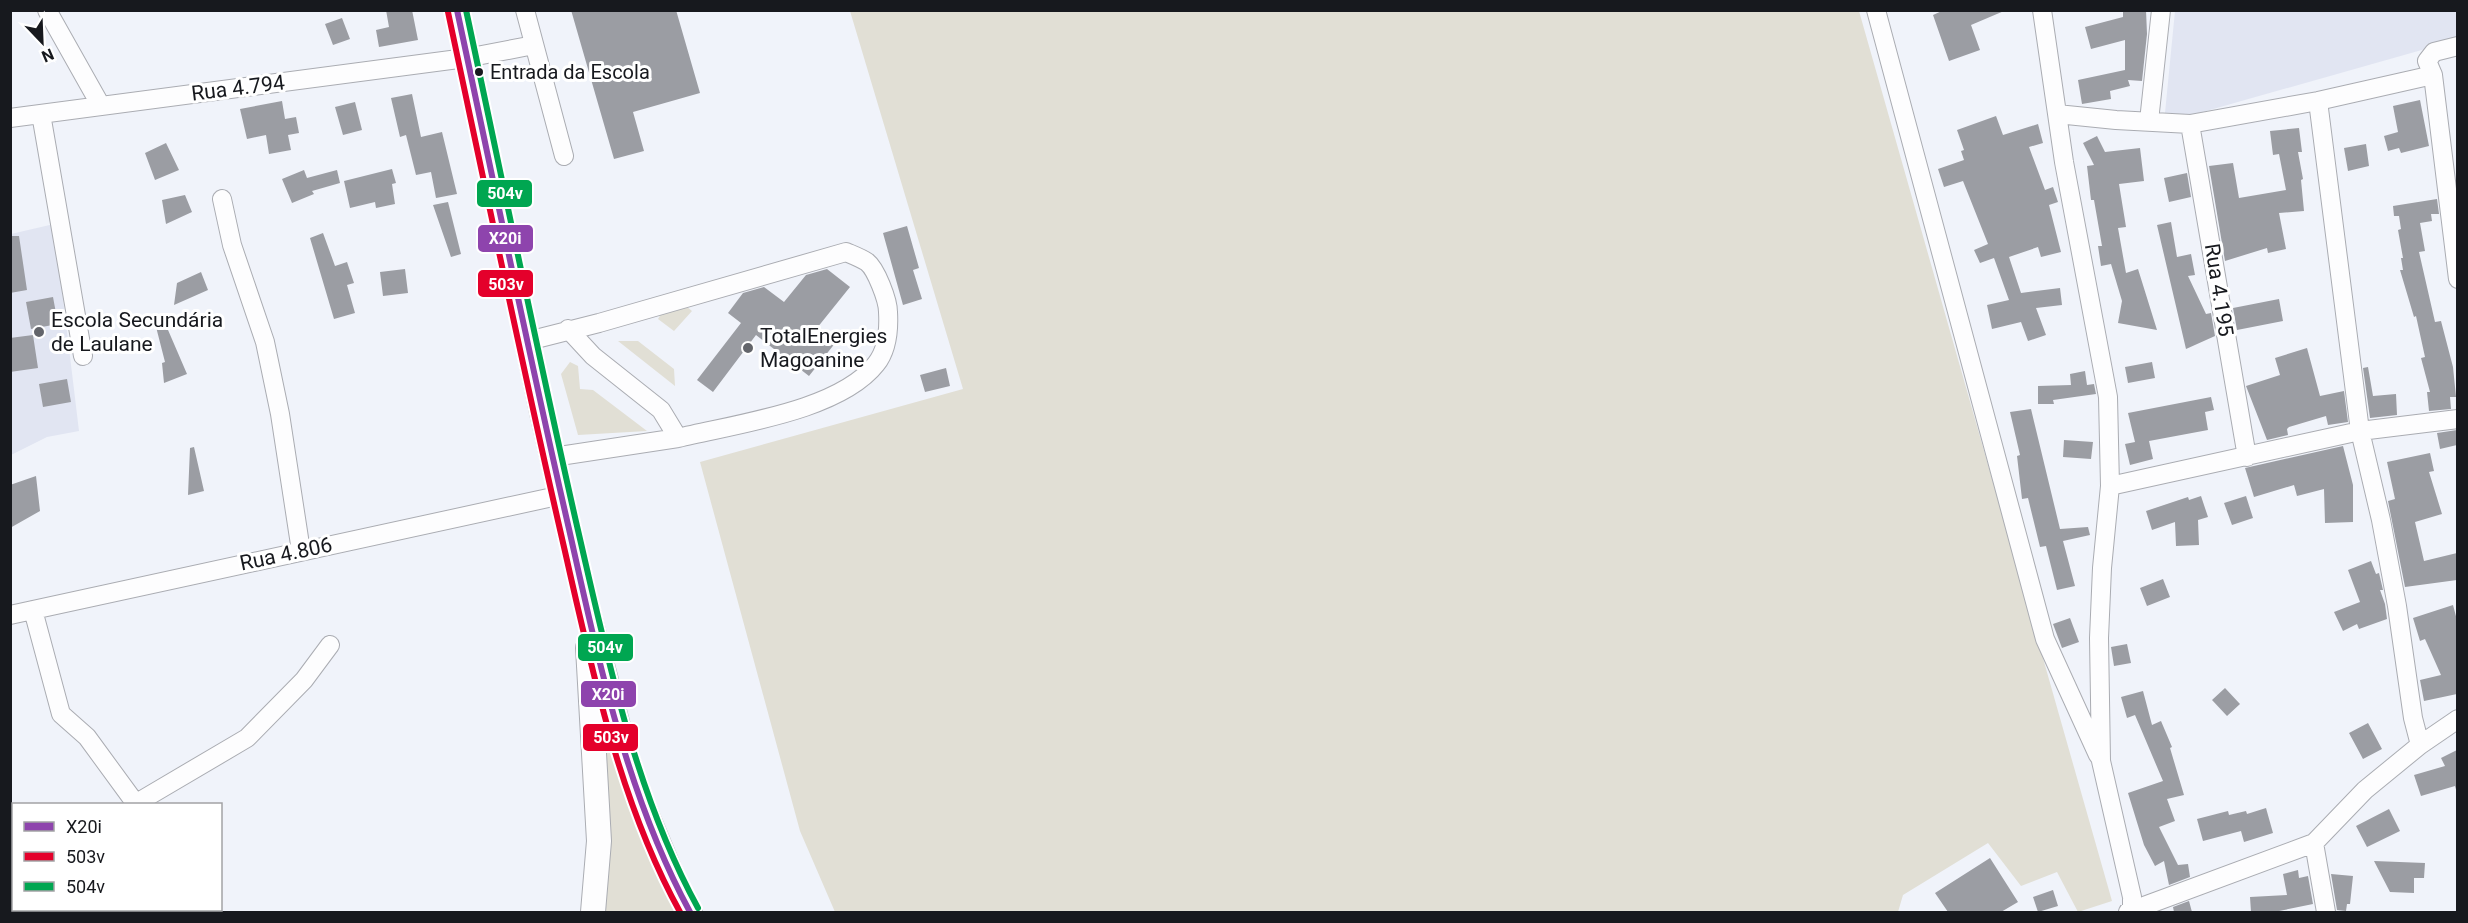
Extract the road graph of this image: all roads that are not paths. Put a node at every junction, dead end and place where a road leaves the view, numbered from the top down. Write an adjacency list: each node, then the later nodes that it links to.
1 (47, 10): 12 (street)
2 (457, 10): 9 (main road)
3 (525, 10): 7 (street)
4 (1876, 10): 38 (street)
5 (2042, 10): 14 (street)
6 (2161, 10): 16 (street)
7 (534, 45): 9 (street, Rua 4.794); 18 (street)
8 (2457, 46): 10 (street)
9 (466, 58): 12 (street, Rua 4.794); 22 (main road)
10 (2433, 75): 11 (street); 20 (street)
11 (2318, 101): 17 (street); 25 (street)
12 (100, 106): 13 (street, Rua 4.794)
13 (41, 114): 15 (street, Rua 4.794); 23 (street)
14 (2057, 114): 16 (street); 29 (street)
15 (10, 118)
16 (2149, 121): 17 (street)
17 (2190, 124): 28 (street, Rua 4.195)
18 (564, 156)
19 (222, 199): 31 (street)
20 (2457, 279)
21 (568, 330): 22 (street); 26 (street); 26 (street)
22 (528, 341): 27 (main road)
23 (83, 356)
24 (2457, 419): 25 (street)
25 (2360, 431): 28 (street); 37 (street)
26 (678, 438): 27 (street)
27 (553, 457): 30 (main road)
28 (2247, 457): 29 (street)
29 (2110, 486): 38 (street)
30 (562, 495): 31 (street, Rua 4.806); 32 (main road)
31 (301, 551): 33 (street, Rua 4.806)
32 (586, 604): 42 (main road); 43 (main road)
33 (33, 610): 34 (street, Rua 4.806); 39 (street)
34 (10, 615)
35 (330, 645): 40 (street)
36 (2457, 719): 37 (street)
37 (2420, 746): 41 (street)
38 (2101, 761): 44 (street)
39 (135, 803)
40 (138, 803)
41 (2314, 843): 44 (street); 45 (street)
42 (593, 912)
43 (690, 912)
44 (2130, 912)
45 (2325, 912)

